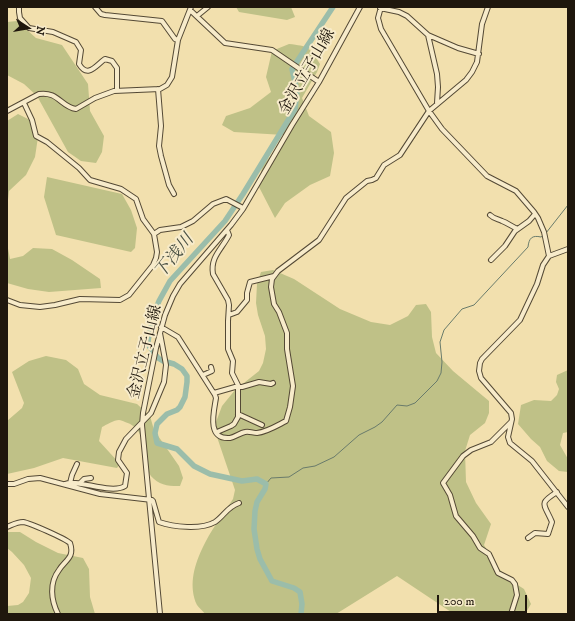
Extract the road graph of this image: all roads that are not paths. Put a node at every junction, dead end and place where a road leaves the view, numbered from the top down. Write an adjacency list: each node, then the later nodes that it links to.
1 (19, 7): 16 (street)
2 (95, 7): 12 (street)
3 (208, 7): 10 (street)
4 (360, 7): 14 (street, 金沢立子山線)
5 (399, 7): 9 (street)
6 (488, 7): 13 (street)
7 (191, 8): 10 (street); 12 (street)
8 (380, 8): 9 (street); 19 (street)
9 (396, 12): 11 (street)
10 (197, 16): 14 (street)
11 (428, 35): 13 (street); 18 (street)
12 (178, 40): 15 (street)
13 (479, 54): 18 (street)
14 (319, 82): 22 (street, 金沢立子山線)
15 (158, 89): 16 (street); 21 (street)
16 (117, 91): 17 (street)
17 (24, 103): 20 (street); 27 (street)
18 (438, 103): 19 (street)
19 (428, 111): 23 (street); 31 (street)
20 (7, 112)
21 (174, 194)
22 (243, 208): 26 (street, 金沢立子山線); 27 (street)
23 (535, 214): 25 (street); 29 (street)
24 (490, 215): 25 (street)
25 (518, 229): 30 (street)
26 (227, 230): 33 (street); 34 (street, 金沢立子山線)
27 (154, 234): 32 (street)
28 (568, 249): 29 (street)
29 (549, 256): 42 (street)
30 (491, 260)
31 (274, 276): 33 (street); 45 (street)
32 (7, 300)
33 (229, 315): 39 (street)
34 (161, 327): 35 (street, 金沢立子山線); 37 (street)
35 (160, 333): 43 (street, 金沢立子山線); 43 (street)
36 (211, 367): 37 (street)
37 (202, 375): 40 (street)
38 (273, 383): 39 (street)
39 (238, 387): 40 (street); 41 (street)
40 (214, 393): 45 (street)
41 (238, 414): 44 (street); 45 (street)
42 (512, 422): 52 (street); 60 (street)
43 (142, 423): 49 (street); 53 (street, 金沢立子山線)
44 (262, 425)
45 (217, 432)
46 (77, 464): 48 (street)
47 (91, 478): 49 (street)
48 (70, 483): 49 (street); 51 (street)
49 (80, 483)
50 (7, 484): 51 (street)
51 (65, 484): 53 (street)
52 (557, 492): 55 (street); 57 (street)
53 (149, 500): 54 (street); 59 (street, 金沢立子山線)
54 (239, 502)
55 (568, 507)
56 (7, 527): 58 (street)
57 (528, 538)
58 (58, 614)
59 (160, 614)
60 (511, 614)

